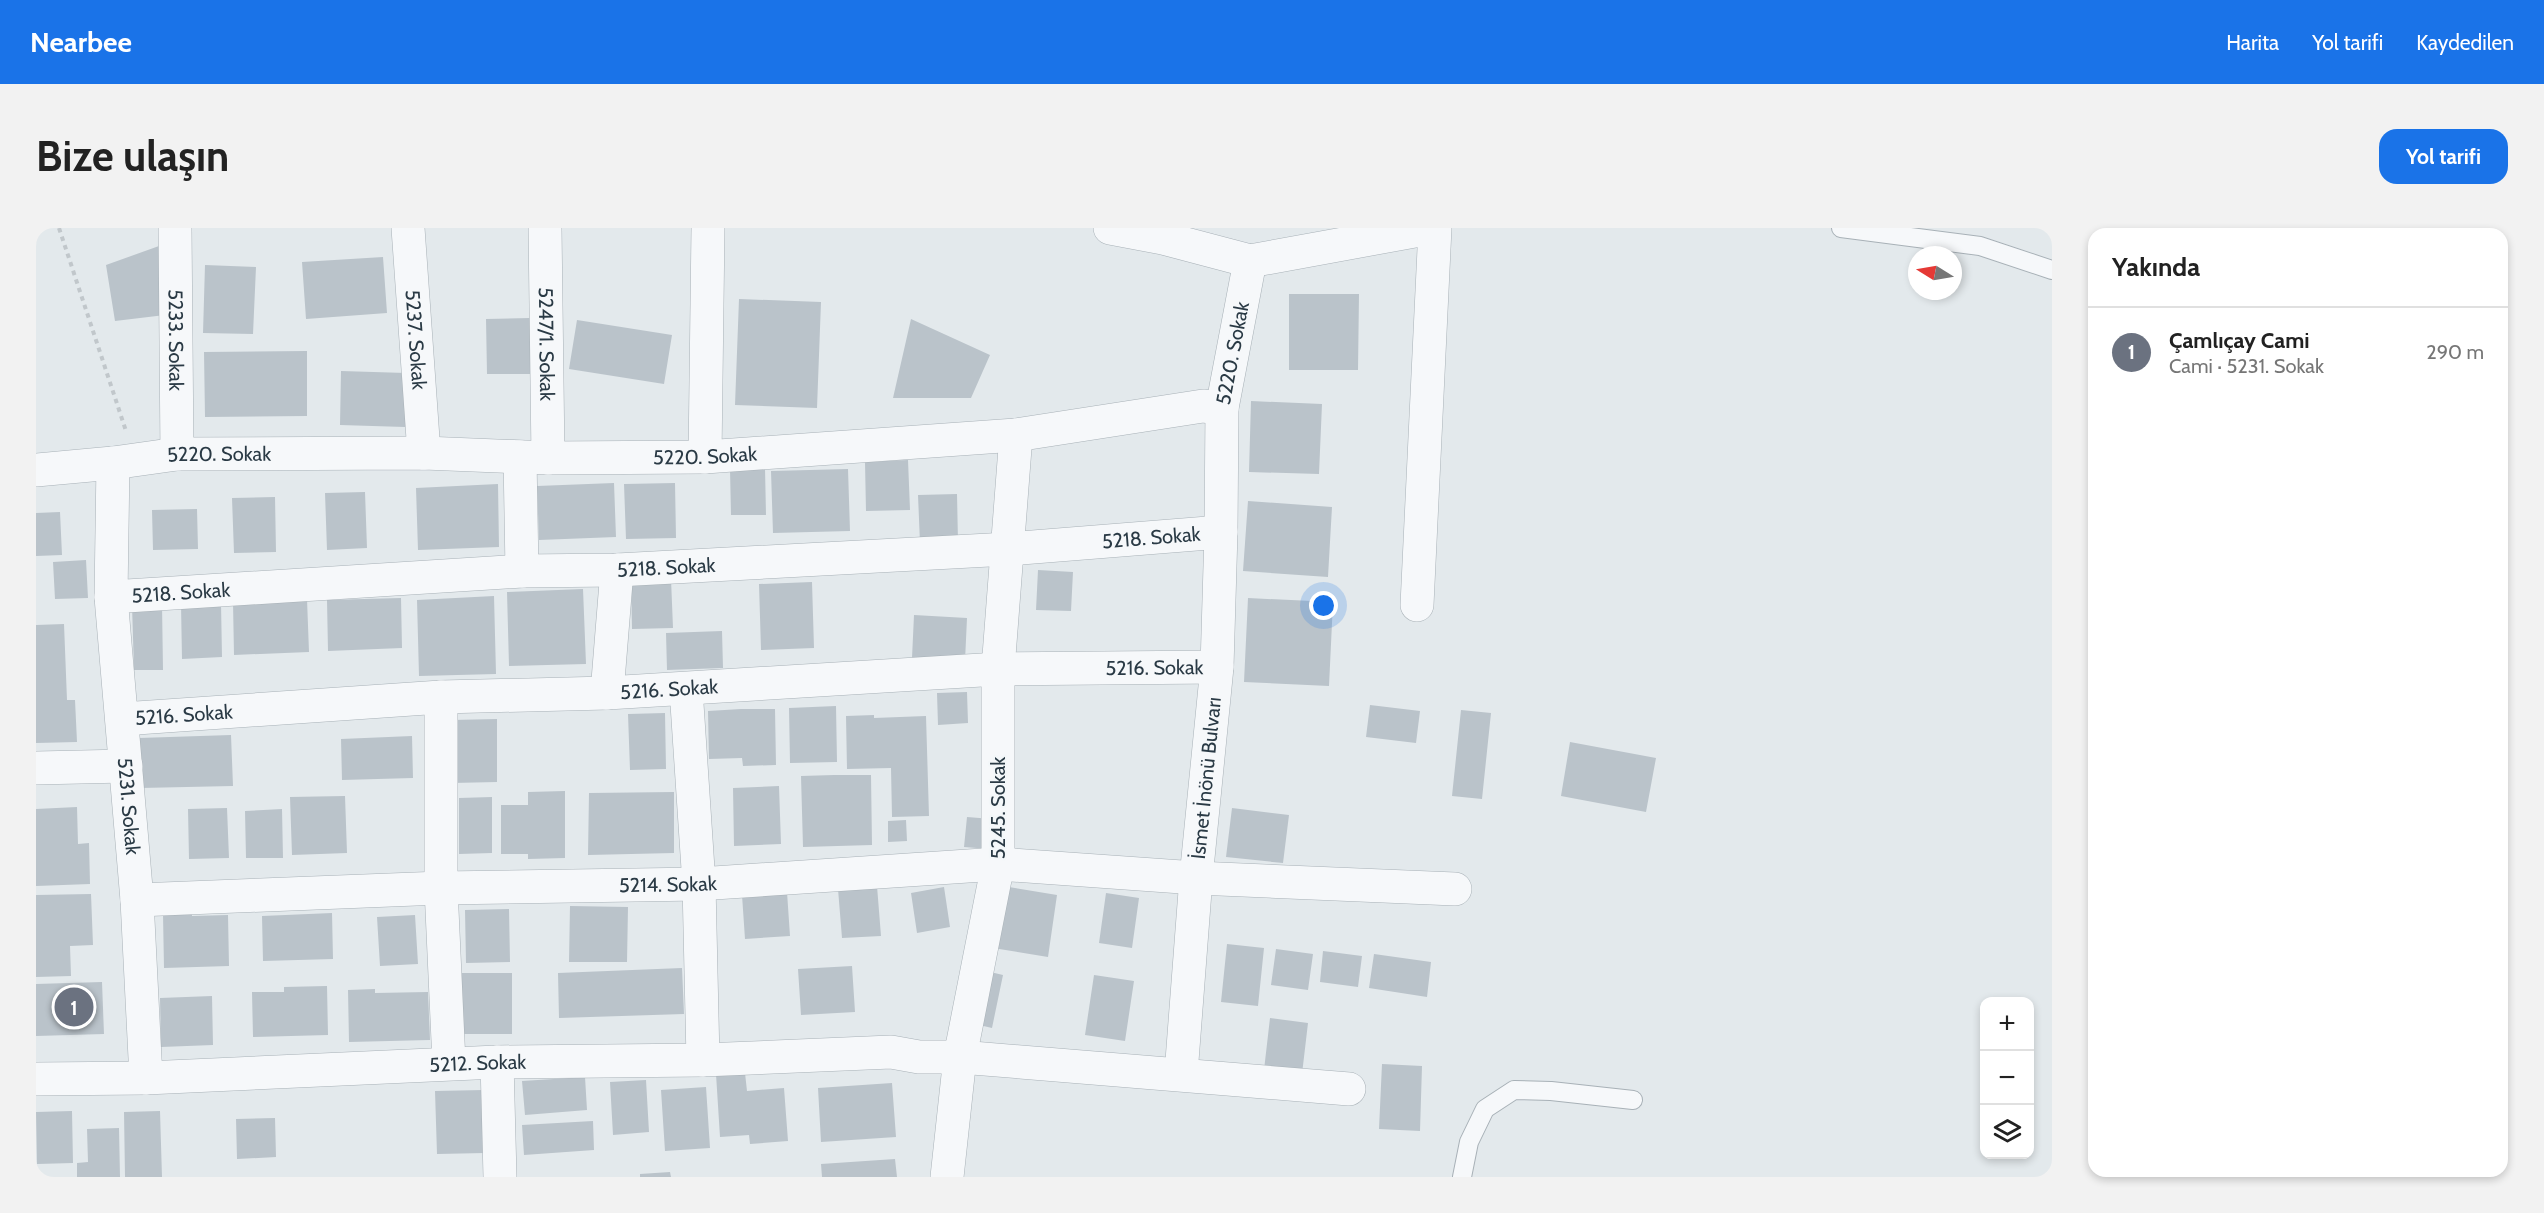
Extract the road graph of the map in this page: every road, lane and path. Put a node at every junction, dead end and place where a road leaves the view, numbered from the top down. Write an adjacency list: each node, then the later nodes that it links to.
1 (59, 228): 17 (path)
2 (176, 228): 14 (street, 5233. Sokak)
3 (408, 228): 13 (street, 5237. Sokak)
4 (545, 228): 16 (street, 5247/1. Sokak)
5 (708, 228): 15 (street)
6 (1110, 228): 9 (street)
7 (1433, 228): 9 (street); 24 (street)
8 (1841, 228): 10 (lane)
9 (1250, 261): 11 (street, 5220. Sokak)
10 (2052, 270)
11 (1222, 408): 12 (street, 5220. Sokak); 19 (street, İsmet İnönü Bulvarı)
12 (1016, 435): 15 (street, 5220. Sokak); 20 (street, 5245. Sokak)
13 (424, 453): 14 (street, 5220. Sokak); 16 (street, 5220. Sokak)
14 (177, 454): 17 (street, 5220. Sokak)
15 (705, 457): 16 (street, 5220. Sokak)
16 (534, 458): 22 (street, 5247/1. Sokak)
17 (124, 461): 18 (street, 5220. Sokak); 23 (street, 5231. Sokak)
18 (36, 470)
19 (1221, 532): 20 (street, 5218. Sokak); 25 (street, İsmet İnönü Bulvarı)
20 (1008, 549): 21 (street, 5218. Sokak); 26 (street, 5245. Sokak)
21 (618, 570): 22 (street, 5218. Sokak); 28 (street)
22 (522, 571): 23 (street, 5218. Sokak)
23 (111, 597): 30 (street, 5231. Sokak)
24 (1417, 605)
25 (1217, 667): 26 (street, 5216. Sokak); 34 (street, İsmet İnönü Bulvarı)
26 (998, 669): 27 (street, 5216. Sokak); 33 (street, 5245. Sokak)
27 (686, 689): 28 (street, 5216. Sokak); 35 (street)
28 (608, 693): 29 (street, 5216. Sokak)
29 (441, 697): 30 (street, 5216. Sokak); 36 (street)
30 (122, 719): 31 (street, 5231. Sokak)
31 (126, 766): 32 (street); 38 (street, 5231. Sokak)
32 (36, 768)
33 (998, 864): 34 (street, 5214. Sokak); 35 (street, 5214. Sokak); 39 (street, 5245. Sokak)
34 (1196, 878): 37 (street, 5214. Sokak); 43 (street, İsmet İnönü Bulvarı)
35 (699, 884): 36 (street, 5214. Sokak); 40 (street)
36 (441, 888): 38 (street, 5214. Sokak); 42 (street)
37 (1455, 889)
38 (137, 900): 44 (street, 5231. Sokak)
39 (960, 1057): 40 (street, 5212. Sokak); 43 (street, 5212. Sokak); 49 (street, 5245. Sokak)
40 (703, 1060): 41 (street, 5212. Sokak)
41 (497, 1062): 42 (street, 5212. Sokak); 48 (street)
42 (449, 1063): 44 (street, 5212. Sokak)
43 (1180, 1074): 46 (street, 5212. Sokak)
44 (146, 1078): 45 (street, 5212. Sokak)
45 (36, 1079)
46 (1349, 1089)
47 (1633, 1101): 50 (lane)
48 (500, 1177)
49 (948, 1177)
50 (1462, 1177)

